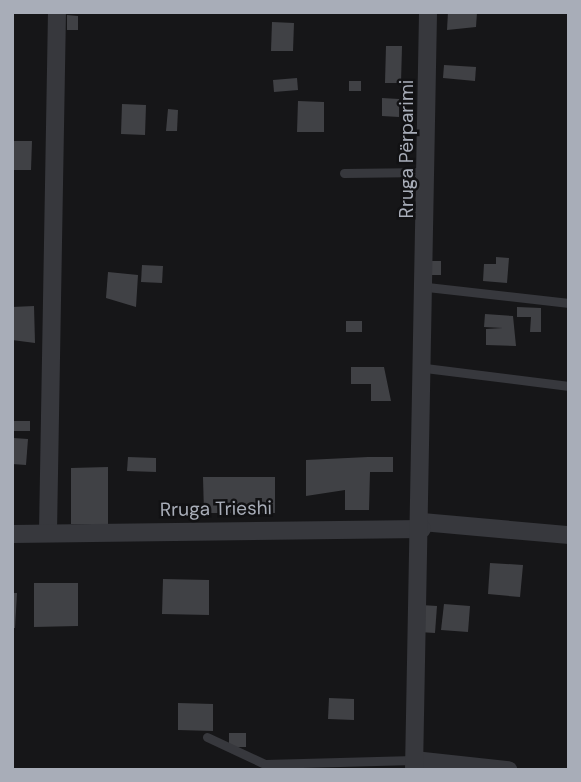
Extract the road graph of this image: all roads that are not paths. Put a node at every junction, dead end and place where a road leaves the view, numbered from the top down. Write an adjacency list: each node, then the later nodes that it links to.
1 (57, 12): 10 (street)
2 (428, 12): 3 (street, Rruga Përparimi)
3 (429, 172): 4 (lane); 5 (street, Rruga Përparimi)
4 (344, 173)
5 (427, 287): 6 (lane); 7 (street, Rruga Përparimi)
6 (569, 303)
7 (425, 368): 8 (lane); 9 (street, Rruga Përparimi)
8 (569, 386)
9 (422, 525): 10 (street, Rruga Trieshi); 12 (street); 14 (street, Rruga Përparimi)
10 (47, 532): 11 (street, Rruga Trieshi)
11 (12, 534)
12 (569, 535)
13 (207, 737): 14 (lane)
14 (414, 765): 15 (street)
15 (508, 770)

